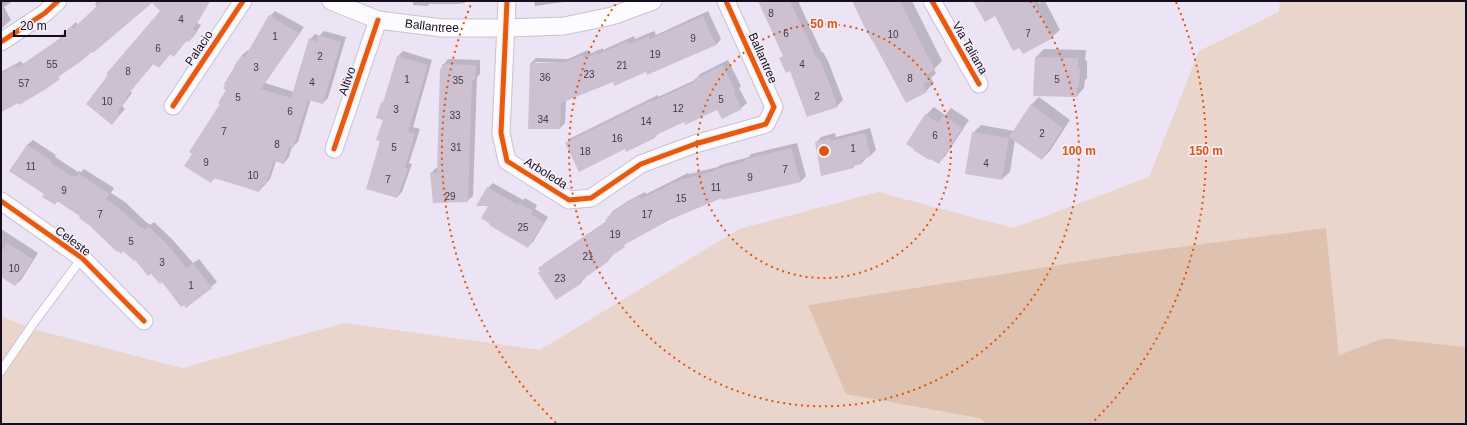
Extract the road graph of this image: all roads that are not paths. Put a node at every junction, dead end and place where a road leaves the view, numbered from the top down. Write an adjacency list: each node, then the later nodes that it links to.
1 (58, 1): 10 (street)
2 (243, 1): 12 (street, Palacio)
3 (331, 1): 8 (street, Ballantree)
4 (507, 1): 9 (street, Arboleda)
5 (653, 1): 9 (street, Ballantree)
6 (726, 1): 13 (street, Ballantree)
7 (932, 1): 11 (street, Via Taliana)
8 (378, 20): 9 (street, Ballantree); 14 (street, Altivo)
9 (507, 28): 13 (street, Arboleda)
10 (1, 42)
11 (979, 84)
12 (173, 106)
13 (766, 124)
14 (334, 149)
15 (1, 201): 16 (street, Celeste)
16 (82, 258): 17 (street, Celeste); 18 (lane)
17 (144, 322)
18 (1, 371)

